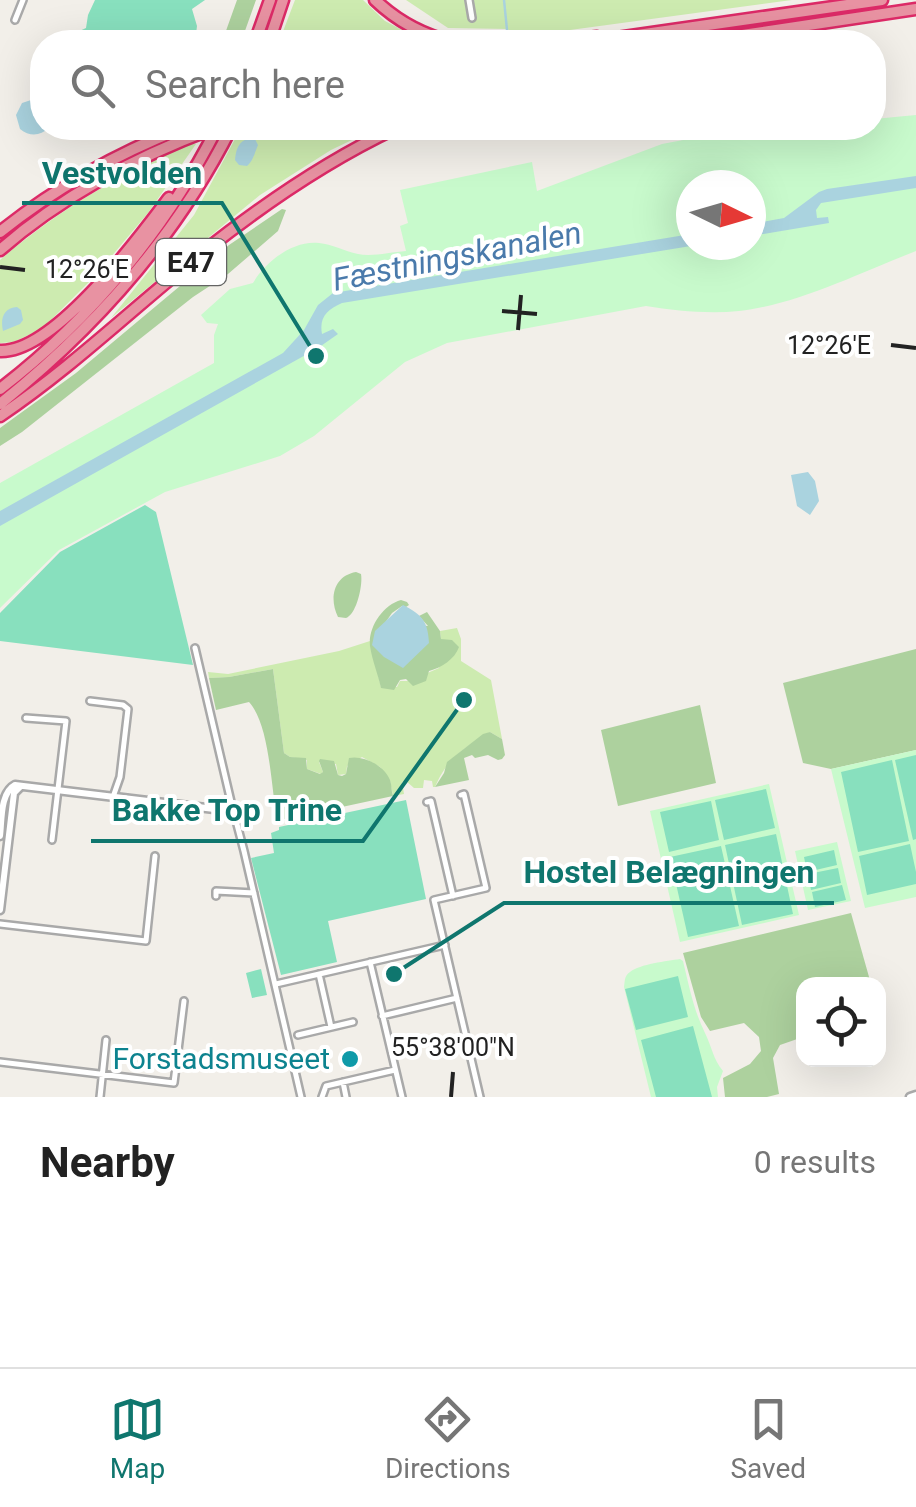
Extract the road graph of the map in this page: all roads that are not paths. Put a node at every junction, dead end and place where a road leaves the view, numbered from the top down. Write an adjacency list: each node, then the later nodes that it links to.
1 (23, 0): 11 (street)
2 (270, 0): 13 (highway)
3 (283, 0): 14 (highway)
4 (375, 0): 15 (highway)
5 (469, 0): 10 (street)
6 (868, 0): 8 (highway)
7 (882, 0): 8 (highway)
8 (848, 5): 12 (highway)
9 (916, 9): 18 (highway)
10 (472, 18)
11 (15, 20)
12 (707, 24): 16 (highway); 17 (highway)
13 (259, 30)
14 (273, 30)
15 (418, 30)
16 (640, 30)
17 (668, 30)
18 (775, 30)
19 (156, 140): 24 (highway)
20 (181, 140): 25 (highway)
21 (224, 140): 28 (highway)
22 (373, 140): 29 (highway, E47)
23 (210, 142): 26 (highway); 27 (highway)
24 (0, 232)
25 (0, 250)
26 (0, 350)
27 (0, 390)
28 (0, 404)
29 (0, 416)
30 (195, 648): 37 (street)
31 (90, 701): 35 (street)
32 (26, 718): 33 (street)
33 (57, 790): 35 (street); 38 (street); 39 (street)
34 (460, 795): 43 (street)
35 (113, 798): 37 (street)
36 (427, 802): 43 (street)
37 (231, 812): 41 (street)
38 (2, 834): 44 (street)
39 (52, 840)
40 (156, 856): 45 (street)
41 (254, 894): 42 (street); 49 (street)
42 (216, 896)
43 (453, 896): 46 (street)
44 (0, 910)
45 (0, 924)
46 (445, 945): 47 (street); 50 (street)
47 (370, 962): 48 (street); 52 (street)
48 (320, 974): 49 (street); 54 (street)
49 (276, 984): 62 (street)
50 (458, 998): 52 (street); 66 (street)
51 (184, 1002): 59 (street)
52 (382, 1016): 58 (street)
53 (353, 1022): 54 (street)
54 (331, 1027): 55 (street)
55 (298, 1035)
56 (106, 1040): 59 (street)
57 (0, 1062): 59 (street)
58 (395, 1070): 60 (street); 65 (street)
59 (102, 1074): 61 (street)
60 (343, 1082): 63 (street); 64 (street)
61 (100, 1097)
62 (301, 1097)
63 (325, 1097)
64 (346, 1097)
65 (402, 1097)
66 (480, 1097)

